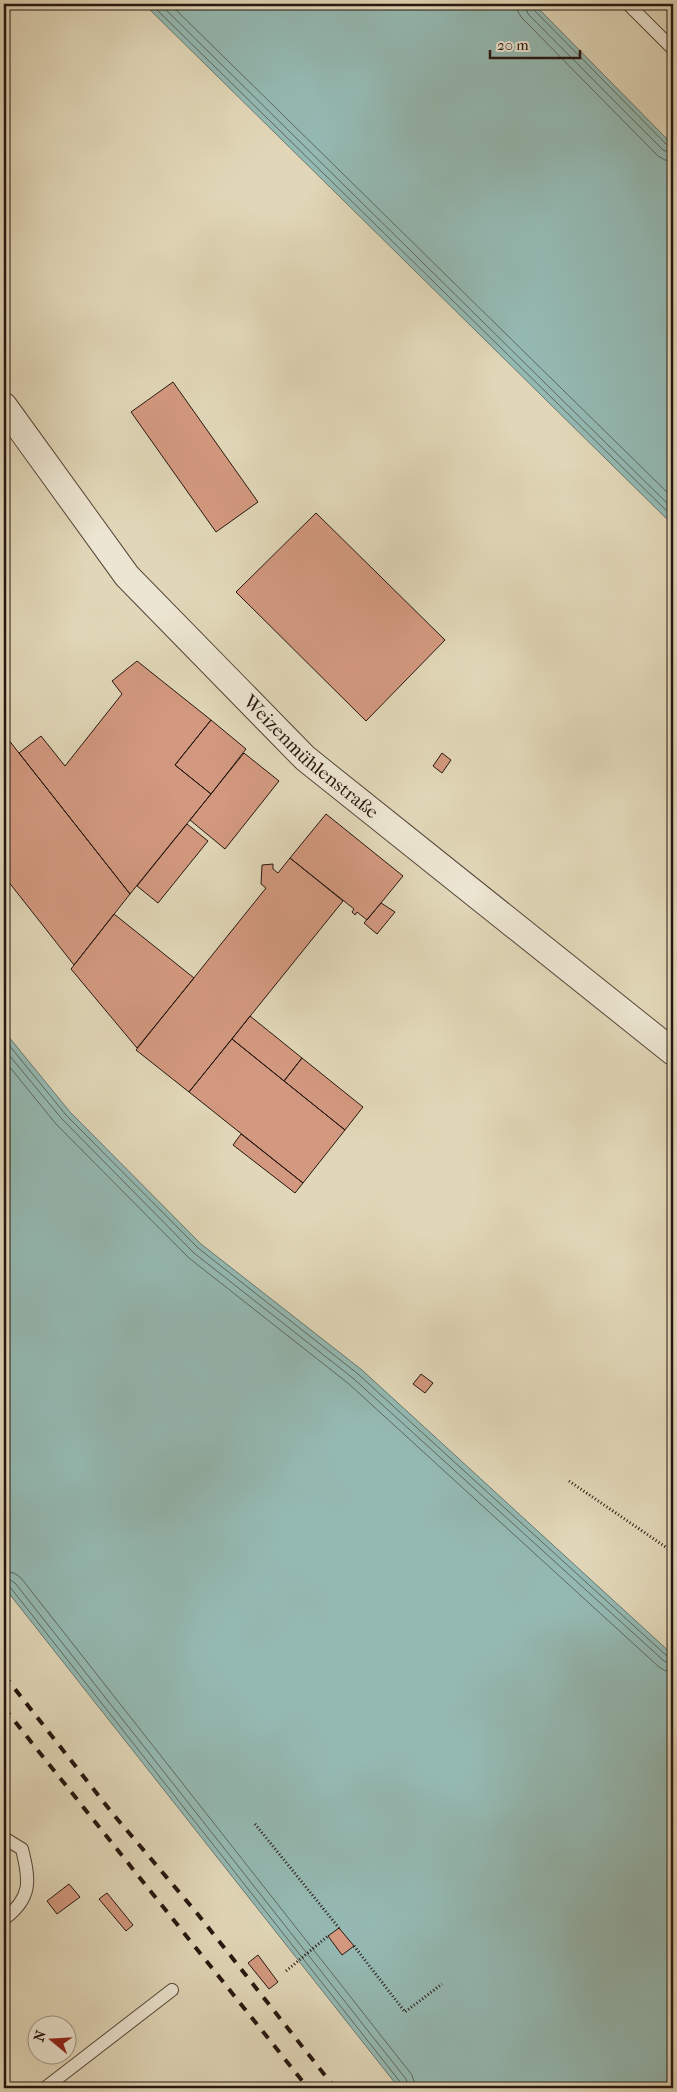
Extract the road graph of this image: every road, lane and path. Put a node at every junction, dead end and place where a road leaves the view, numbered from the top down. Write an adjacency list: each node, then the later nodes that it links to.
1 (628, 4): 2 (lane)
2 (673, 48)
3 (4, 406): 4 (street, Weizenmühlenstraße)
4 (673, 1052)
5 (569, 1481): 6 (path)
6 (673, 1552)
7 (254, 1824): 10 (path)
8 (4, 1838): 9 (lane)
9 (4, 1919)
10 (339, 1928)
11 (328, 1936): 13 (path)
12 (354, 1946): 14 (path)
13 (286, 1971)
14 (442, 1984)
15 (172, 1990): 16 (lane)
16 (45, 2088)

